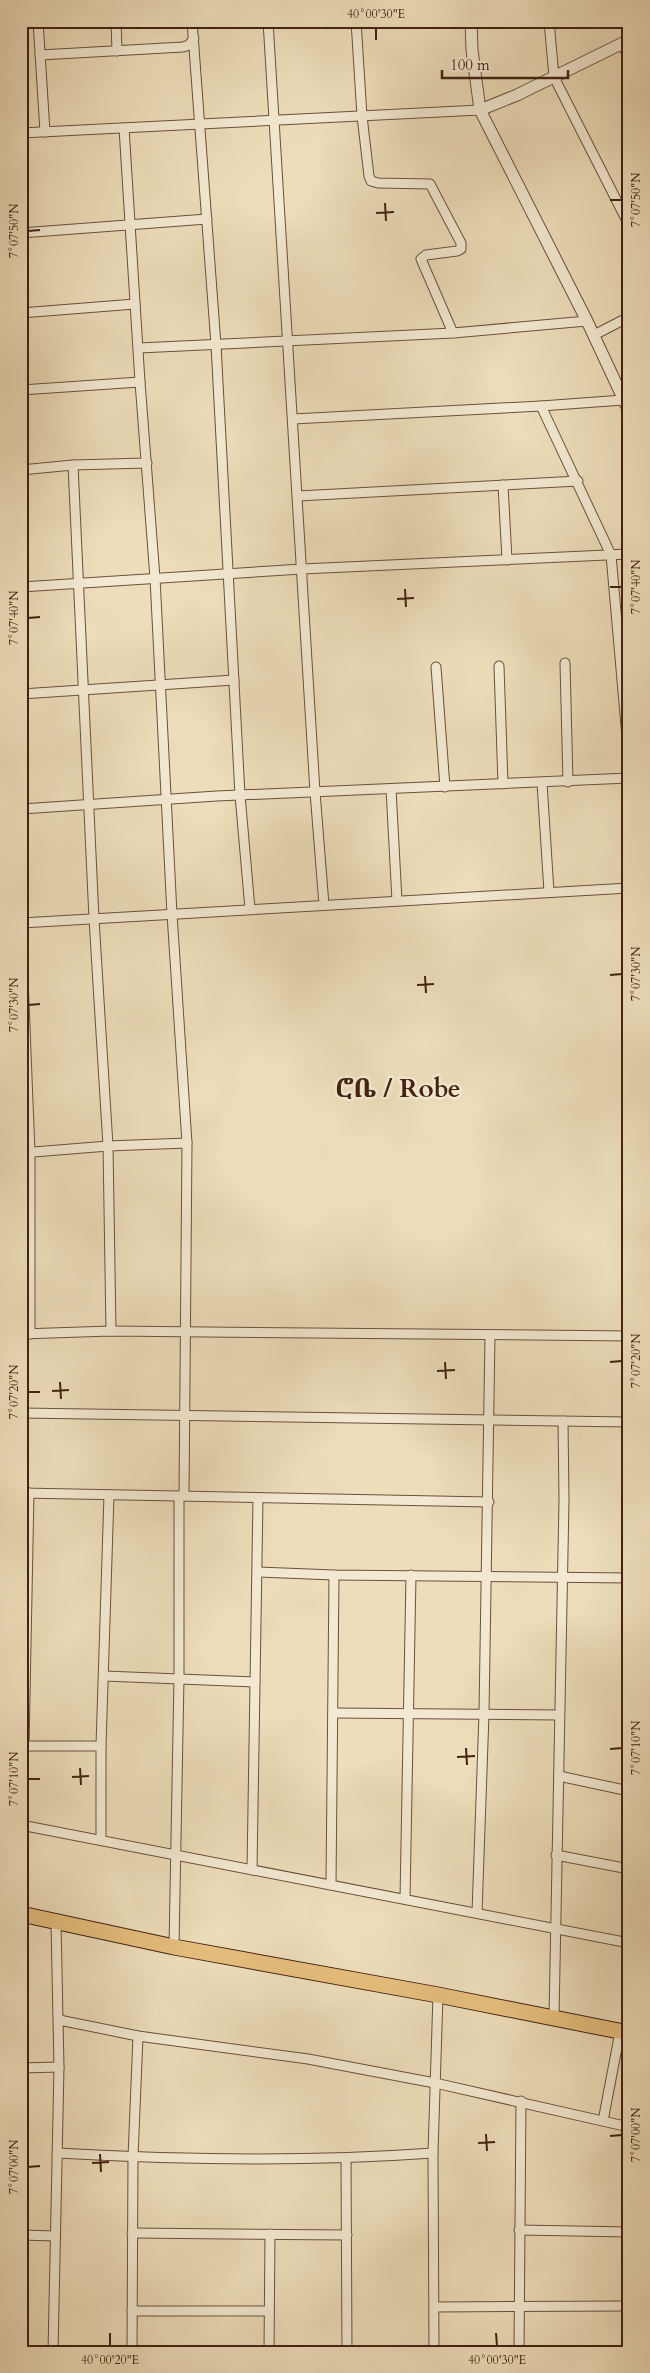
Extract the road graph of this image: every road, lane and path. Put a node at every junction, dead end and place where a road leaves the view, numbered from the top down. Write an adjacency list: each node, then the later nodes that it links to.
1 (38, 21): 11 (street)
2 (116, 21): 10 (street)
3 (192, 21): 8 (street)
4 (268, 21): 16 (street)
5 (356, 21): 15 (street)
6 (471, 21): 14 (street)
7 (549, 21): 13 (street)
8 (194, 38): 10 (street); 17 (street)
9 (625, 42): 12 (street); 13 (street)
10 (117, 51): 11 (street)
11 (40, 55): 19 (street)
12 (629, 58)
13 (554, 77): 14 (street); 23 (street)
14 (480, 110): 15 (street); 28 (street)
15 (362, 116): 16 (street); 29 (street)
16 (276, 121): 17 (street); 31 (street)
17 (200, 125): 18 (street); 21 (street)
18 (124, 128): 19 (street); 22 (street)
19 (45, 132): 20 (street)
20 (21, 133)
21 (207, 219): 22 (street); 32 (street)
22 (130, 224): 24 (street); 25 (street)
23 (629, 225)
24 (21, 233)
25 (135, 304): 26 (street); 33 (street)
26 (21, 313)
27 (629, 317): 30 (street)
28 (587, 321): 29 (street); 30 (street)
29 (453, 333): 31 (street)
30 (594, 335): 37 (street)
31 (289, 341): 32 (street); 38 (street)
32 (216, 345): 33 (street); 49 (street)
33 (139, 348): 34 (street)
34 (140, 382): 35 (street); 39 (street)
35 (21, 390)
36 (541, 406): 37 (street); 38 (street); 42 (street)
37 (627, 406)
38 (293, 419): 44 (street)
39 (147, 463): 40 (street); 50 (street)
40 (73, 466): 41 (street); 51 (street)
41 (21, 470)
42 (578, 481): 43 (street); 46 (street)
43 (503, 485): 44 (street); 47 (street)
44 (298, 496): 48 (street)
45 (629, 554): 46 (street)
46 (611, 555): 47 (street); 60 (street)
47 (507, 560): 48 (street)
48 (302, 569): 49 (street); 67 (street)
49 (228, 574): 50 (street); 56 (street)
50 (155, 578): 51 (street); 57 (street)
51 (78, 583): 52 (street); 58 (street)
52 (21, 587)
53 (565, 663): 62 (street)
54 (499, 666): 64 (street)
55 (436, 668): 65 (street)
56 (234, 680): 57 (street); 68 (street)
57 (160, 685): 58 (street); 69 (street)
58 (84, 691): 59 (street); 70 (street)
59 (21, 694)
60 (629, 760)
61 (629, 778): 62 (street)
62 (568, 782): 63 (street)
63 (542, 783): 64 (street); 73 (street)
64 (503, 784): 65 (street)
65 (445, 787): 66 (street)
66 (391, 789): 67 (street); 74 (street)
67 (315, 792): 68 (street); 75 (street)
68 (240, 795): 69 (street); 76 (street)
69 (166, 800): 70 (street); 77 (street)
70 (89, 804): 71 (street); 78 (street)
71 (21, 809)
72 (629, 888): 73 (street)
73 (549, 892): 74 (street)
74 (397, 901): 75 (street)
75 (324, 905): 76 (street)
76 (250, 909): 77 (street)
77 (172, 914): 78 (street); 81 (street)
78 (94, 919): 79 (street); 82 (street)
79 (21, 923)
80 (21, 928): 83 (street)
81 (187, 1143): 82 (street); 85 (street)
82 (108, 1146): 83 (street); 84 (street)
83 (26, 1152): 86 (street)
84 (111, 1331): 85 (street); 86 (street)
85 (186, 1332): 87 (street); 90 (street)
86 (26, 1334)
87 (490, 1335): 88 (street); 91 (street)
88 (629, 1336)
89 (21, 1413): 90 (street)
90 (185, 1415): 91 (street); 96 (street)
91 (489, 1419): 92 (street); 98 (street)
92 (562, 1421): 93 (street); 103 (street)
93 (629, 1422)
94 (25, 1493): 95 (street); 112 (street)
95 (109, 1495): 96 (street); 105 (street)
96 (181, 1496): 97 (street); 106 (street)
97 (258, 1498): 98 (street); 99 (street)
98 (489, 1502): 102 (street)
99 (258, 1572): 101 (street); 107 (street)
100 (411, 1575): 101 (street); 102 (street); 108 (street)
101 (334, 1576): 109 (street)
102 (487, 1576): 103 (street); 110 (street)
103 (562, 1577): 104 (street); 111 (street)
104 (629, 1578)
105 (104, 1676): 106 (street); 113 (street)
106 (179, 1678): 107 (street); 119 (street)
107 (255, 1682): 121 (street)
108 (409, 1712): 109 (street); 110 (street); 123 (street)
109 (333, 1713): 122 (street)
110 (484, 1714): 111 (street); 124 (street)
111 (558, 1715): 114 (street)
112 (23, 1746): 113 (street)
113 (101, 1746): 117 (street)
114 (559, 1776): 115 (street); 118 (street)
115 (629, 1792)
116 (21, 1825): 117 (street)
117 (101, 1840): 119 (street)
118 (556, 1854): 120 (street); 127 (street)
119 (175, 1855): 121 (street); 129 (street)
120 (629, 1869)
121 (252, 1870): 122 (street)
122 (331, 1885): 123 (street)
123 (405, 1899): 124 (street)
124 (477, 1913): 127 (street)
125 (21, 1914): 126 (main road)
126 (56, 1923): 129 (main road); 132 (street)
127 (556, 1929): 128 (street); 131 (street)
128 (629, 1943)
129 (174, 1947): 130 (main road)
130 (438, 1995): 131 (main road); 137 (street)
131 (554, 2018): 133 (main road)
132 (59, 2020): 134 (street); 135 (street)
133 (624, 2032): 139 (street)
134 (138, 2036): 137 (street); 143 (street)
135 (59, 2067): 136 (street); 141 (street)
136 (21, 2068)
137 (435, 2083): 138 (street); 142 (street)
138 (521, 2101): 139 (street); 145 (street)
139 (602, 2121): 140 (street)
140 (629, 2127)
141 (57, 2153): 143 (street); 151 (street)
142 (433, 2153): 144 (street); 154 (street)
143 (133, 2158): 144 (street); 147 (street)
144 (346, 2159): 150 (street)
145 (519, 2230): 146 (street); 152 (street)
146 (629, 2232)
147 (132, 2233): 148 (street); 155 (street)
148 (270, 2234): 150 (street); 156 (street)
149 (21, 2235): 151 (street)
150 (346, 2235): 160 (street)
151 (55, 2236): 157 (street)
152 (519, 2306): 153 (street); 154 (street); 162 (street)
153 (629, 2306)
154 (434, 2307): 161 (street)
155 (132, 2311): 156 (street); 158 (street)
156 (269, 2311): 159 (street)
157 (53, 2352)
158 (132, 2352)
159 (269, 2352)
160 (348, 2352)
161 (434, 2352)
162 (519, 2352)

